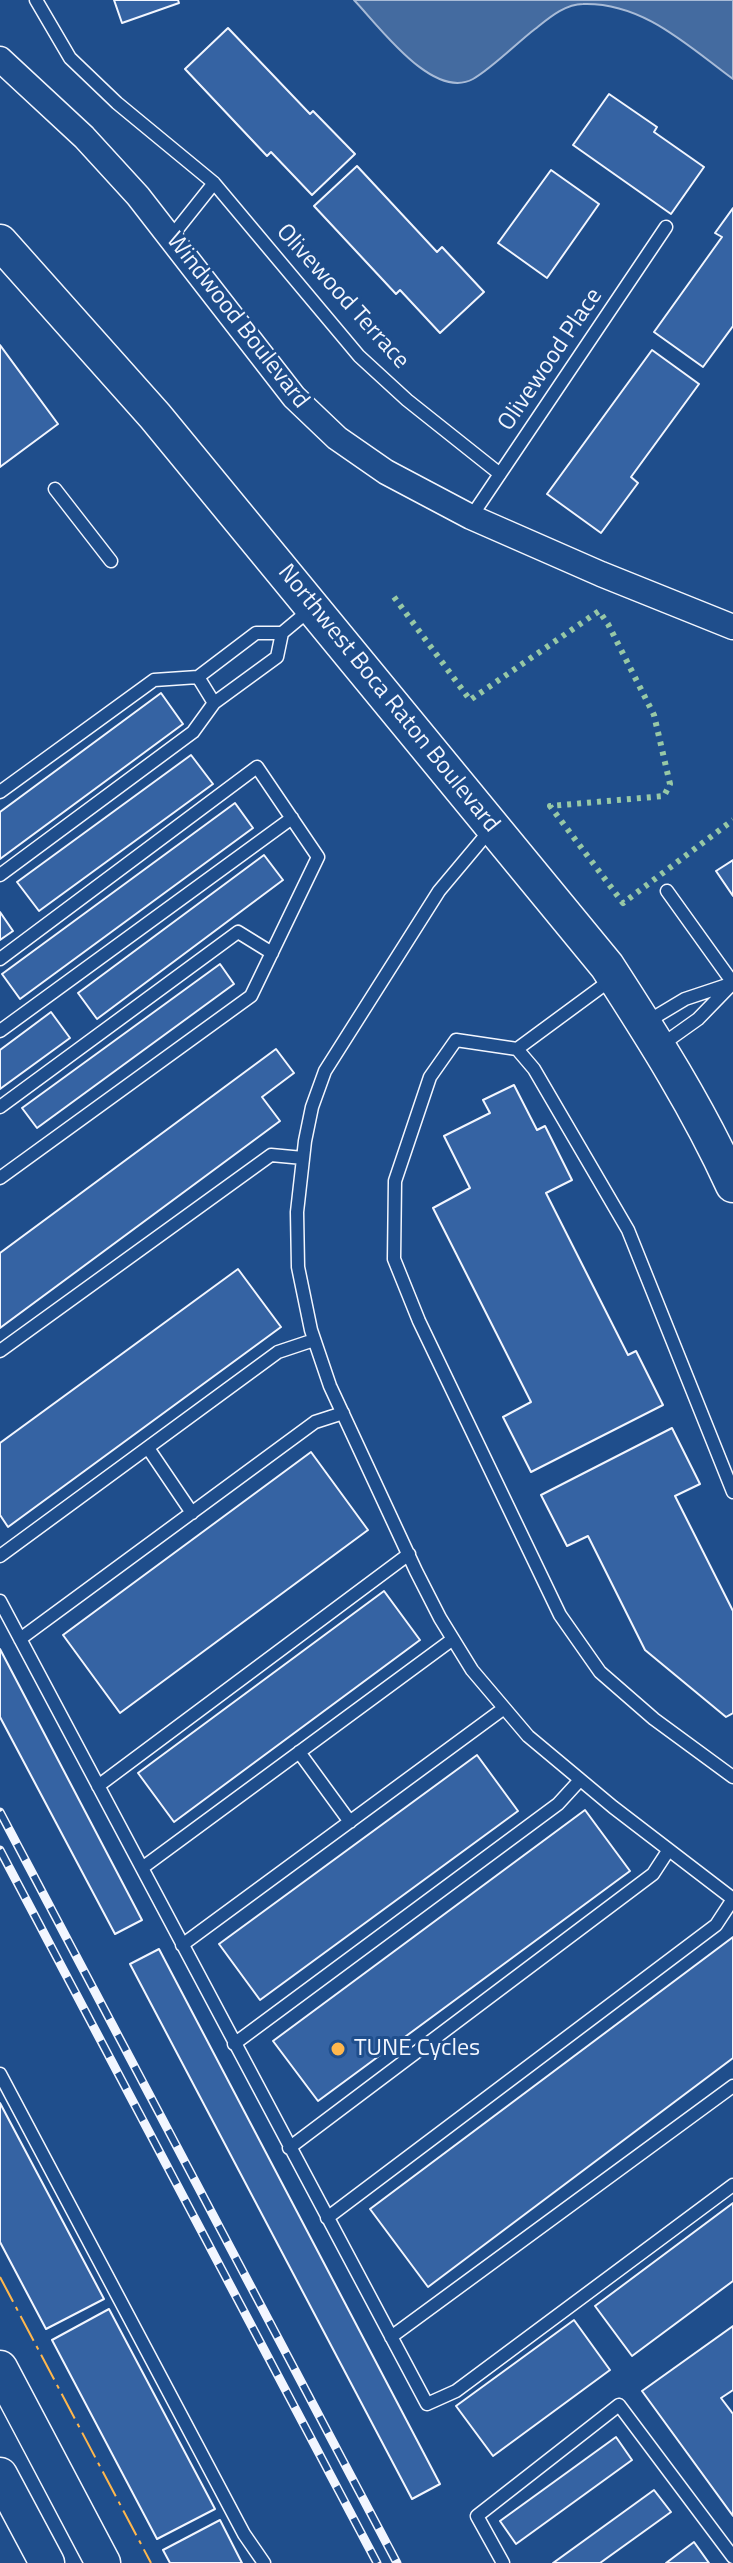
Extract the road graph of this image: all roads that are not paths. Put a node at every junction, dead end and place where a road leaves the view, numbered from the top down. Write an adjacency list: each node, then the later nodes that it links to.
1 (36, 0): 3 (lane, Olivewood Terrace)
2 (0, 59): 5 (street, Windwood Boulevard)
3 (214, 183): 5 (lane); 7 (lane, Olivewood Terrace)
4 (666, 227): 7 (lane, Olivewood Place)
5 (171, 237): 9 (street, Windwood Boulevard)
6 (0, 242): 11 (street, Northwest Boca Raton Boulevard)
7 (500, 474): 9 (lane, Olivewood Place)
8 (55, 489): 10 (lane)
9 (471, 517): 12 (street, Windwood Boulevard)
10 (111, 561)
11 (313, 608): 13 (lane); 18 (street, Northwest Boca Raton Boulevard)
12 (733, 627)
13 (282, 633): 14 (lane); 15 (lane)
14 (198, 677): 15 (lane); 16 (lane)
15 (214, 703): 19 (lane)
16 (0, 792)
17 (292, 818): 21 (lane); 22 (lane); 25 (lane)
18 (493, 827): 23 (street, Northwest Boca Raton Boulevard); 29 (lane)
19 (0, 875)
20 (667, 891): 24 (lane)
21 (272, 953): 28 (lane); 30 (lane)
22 (0, 959)
23 (615, 978): 26 (street, Northwest Boca Raton Boulevard); 27 (lane)
24 (733, 983): 26 (lane); 26 (lane)
25 (0, 1031)
26 (652, 1035): 31 (street, Northwest Boca Raton Boulevard)
27 (517, 1049): 36 (lane); 45 (lane)
28 (0, 1107)
29 (303, 1158): 32 (lane); 33 (lane)
30 (0, 1178)
31 (733, 1185)
32 (314, 1340): 34 (lane); 35 (lane)
33 (0, 1351)
34 (343, 1413): 37 (lane); 38 (lane)
35 (148, 1448): 37 (lane); 39 (lane)
36 (733, 1492)
37 (192, 1513): 41 (lane)
38 (409, 1554): 42 (lane); 47 (lane)
39 (0, 1556)
40 (0, 1601): 41 (lane)
41 (20, 1639): 47 (lane)
42 (453, 1639): 43 (lane); 44 (lane)
43 (503, 1709): 46 (lane); 48 (lane)
44 (299, 1752): 48 (lane); 50 (lane)
45 (733, 1777)
46 (580, 1780): 49 (lane); 53 (lane)
47 (98, 1786): 50 (lane)
48 (350, 1822): 52 (lane)
49 (668, 1851): 51 (lane); 56 (lane)
50 (142, 1868): 52 (lane)
51 (733, 1899): 58 (lane)
52 (182, 1945): 53 (lane)
53 (234, 2044): 56 (lane)
54 (0, 2074): 65 (lane)
55 (733, 2086): 59 (lane)
56 (289, 2148): 58 (lane)
57 (733, 2185): 59 (lane)
58 (327, 2218): 59 (lane)
59 (391, 2337)
60 (0, 2368): 64 (street)
61 (0, 2475): 63 (street)
62 (733, 2557): 66 (lane)
63 (47, 2563)
64 (103, 2563)
65 (264, 2563)
66 (503, 2563)

